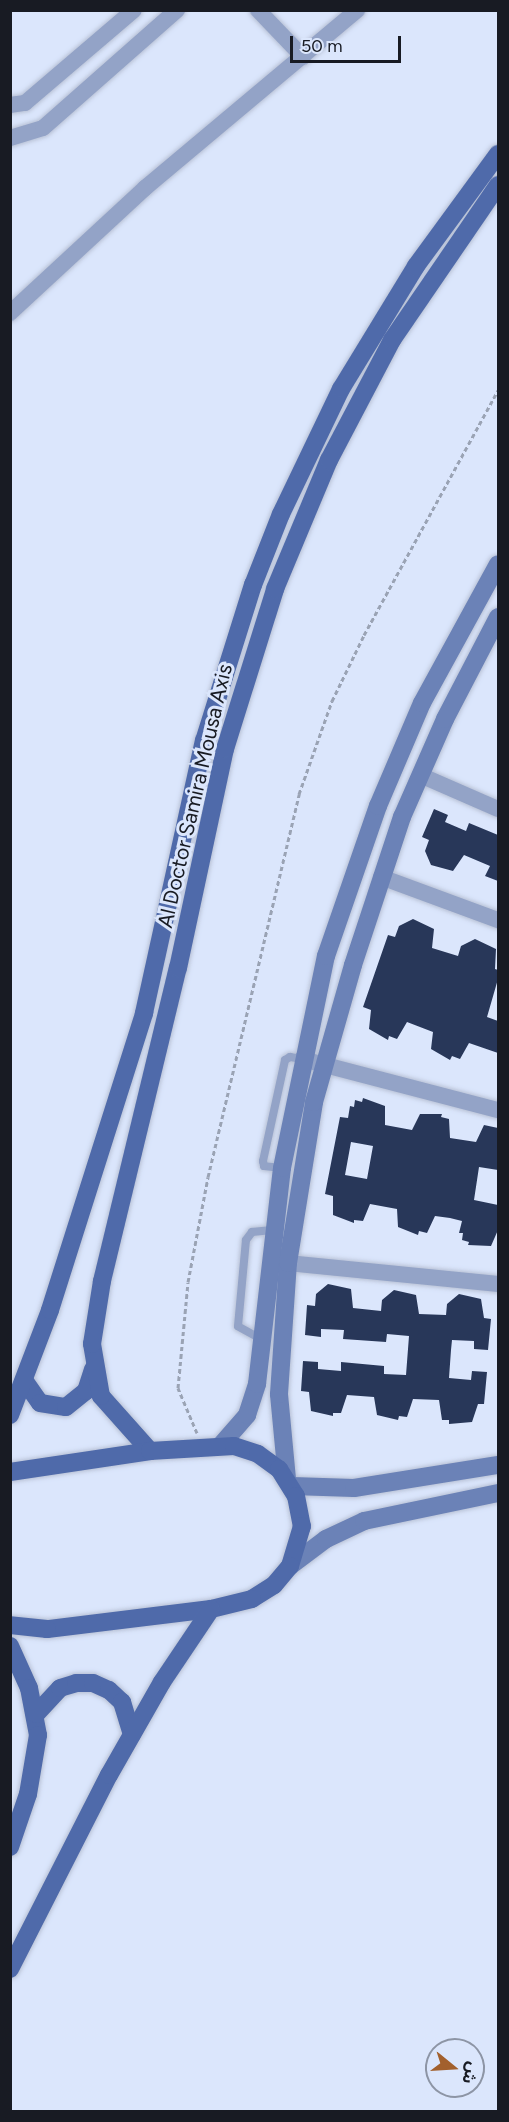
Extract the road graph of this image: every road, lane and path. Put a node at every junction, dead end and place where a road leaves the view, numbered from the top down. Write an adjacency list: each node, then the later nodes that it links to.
1 (134, 10): 6 (street)
2 (177, 10): 7 (street)
3 (258, 10): 5 (street)
4 (357, 10): 5 (street)
5 (303, 57): 10 (street)
6 (10, 105)
7 (10, 138)
8 (498, 154): 26 (main road, Al Doctor Samira Mousa Axis)
9 (498, 185): 25 (main road, Al Doctor Samira Mousa Axis)
10 (10, 313)
11 (498, 390): 29 (path)
12 (498, 564): 14 (street)
13 (498, 617): 15 (street)
14 (442, 662): 15 (street); 20 (street)
15 (466, 674): 16 (street)
16 (420, 775): 17 (street); 18 (street)
17 (498, 809)
18 (381, 878): 19 (street); 21 (street)
19 (498, 920)
20 (302, 1059): 21 (street); 28 (street)
21 (325, 1065): 22 (street); 23 (street)
22 (498, 1110)
23 (288, 1263): 24 (street); 33 (street)
24 (498, 1284)
25 (93, 1370): 26 (main road); 30 (main road, Al Doctor Samira Mousa Axis)
26 (26, 1383): 27 (main road, Al Doctor Samira Mousa Axis)
27 (10, 1415)
28 (221, 1445): 29 (main road); 33 (main road)
29 (199, 1447): 30 (main road)
30 (150, 1451): 32 (main road)
31 (498, 1465): 33 (street)
32 (10, 1472)
33 (289, 1482): 35 (main road)
34 (498, 1493): 35 (street)
35 (290, 1566): 36 (main road)
36 (211, 1609): 37 (main road); 40 (main road)
37 (10, 1625)
38 (10, 1646): 39 (main road)
39 (36, 1714): 40 (main road); 41 (main road)
40 (132, 1734): 42 (main road)
41 (10, 1847)
42 (10, 1969)

